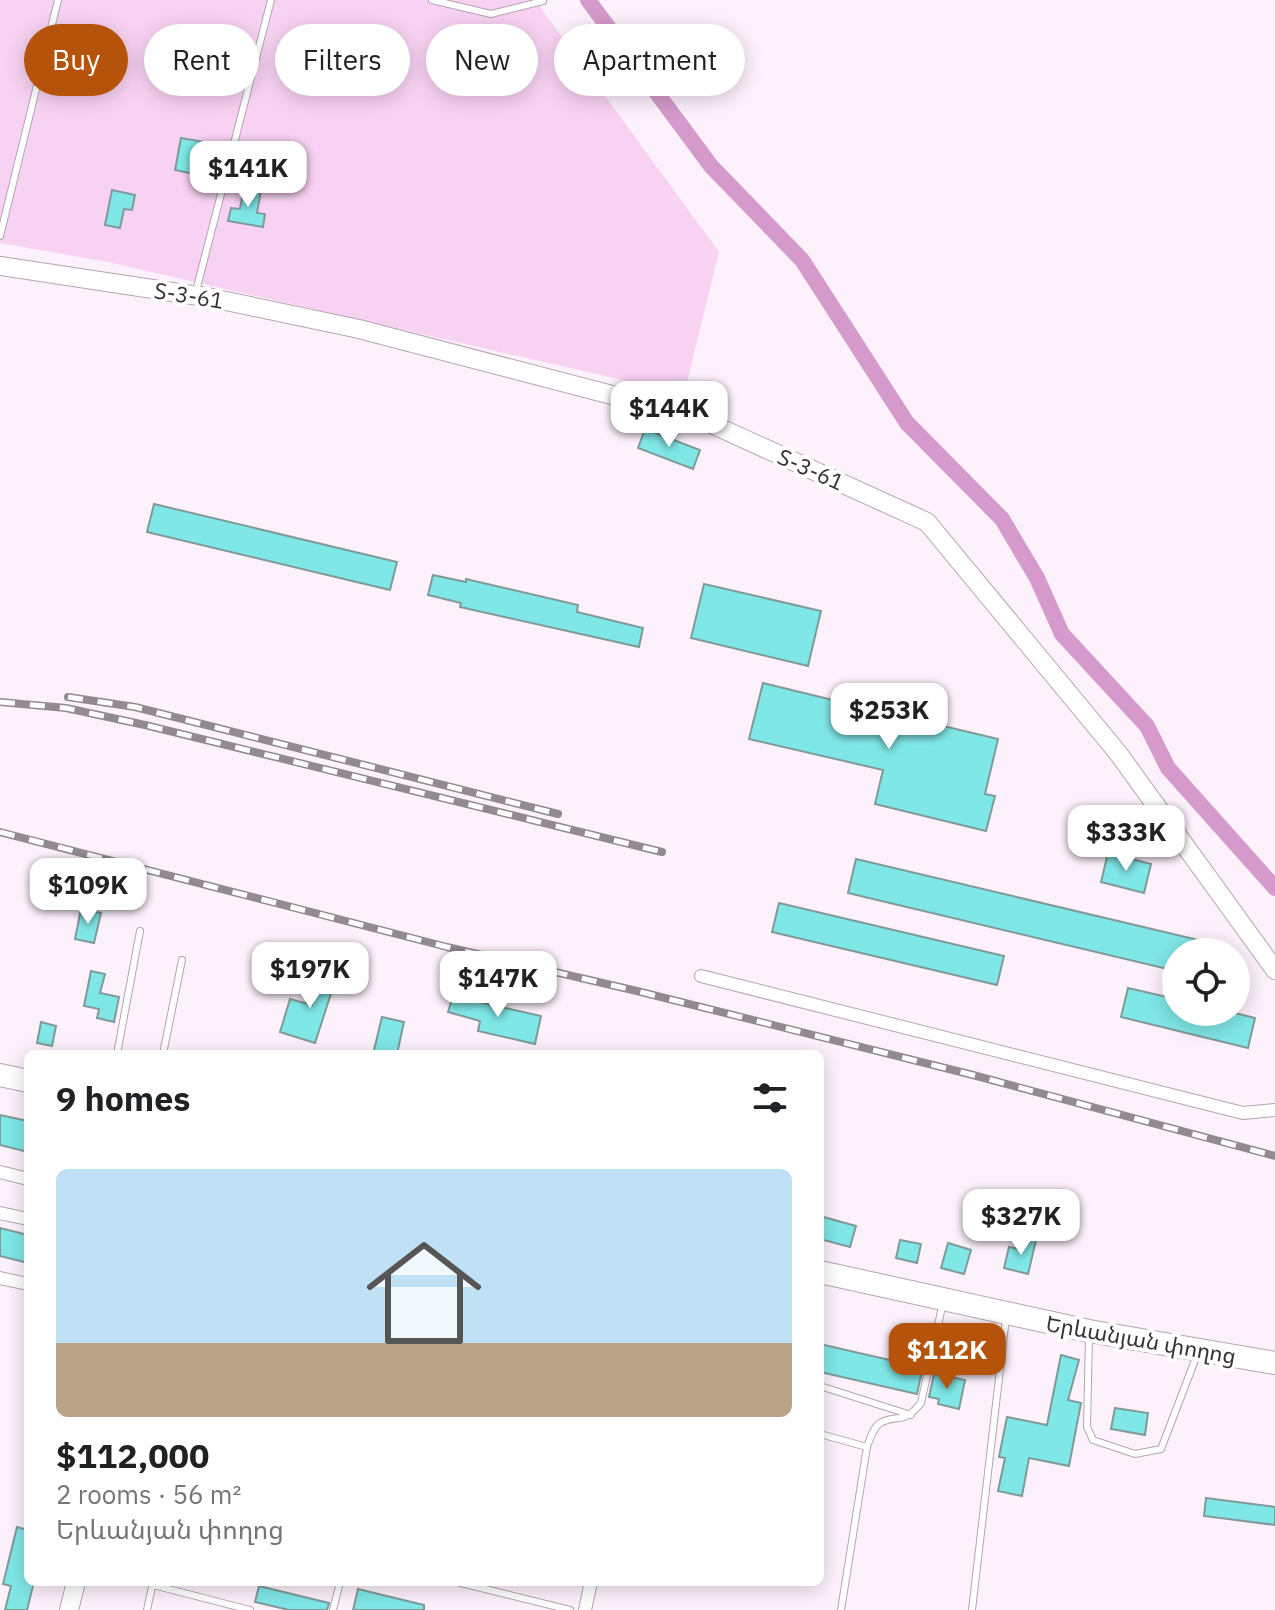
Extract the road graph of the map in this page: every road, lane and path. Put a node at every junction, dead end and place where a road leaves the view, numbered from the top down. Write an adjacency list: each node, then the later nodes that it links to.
1 (58, 0): 5 (lane)
2 (271, 0): 7 (lane)
3 (432, 0): 4 (lane)
4 (543, 1)
5 (0, 236)
6 (0, 266): 7 (street, Տ-3-61 / Տ-3-61)
7 (195, 295): 10 (street, Տ-3-61 / Տ-3-61)
8 (140, 931): 12 (lane)
9 (182, 960): 13 (lane)
10 (1275, 970)
11 (701, 976): 16 (street)
12 (118, 1050)
13 (164, 1050)
14 (0, 1075): 15 (highway)
15 (24, 1080)
16 (1275, 1110)
17 (0, 1172): 18 (street)
18 (24, 1178)
19 (0, 1213): 20 (street)
20 (24, 1218)
21 (824, 1273): 24 (highway, Երևանյան փողոց)
22 (0, 1278): 23 (street)
23 (24, 1283)
24 (943, 1300): 25 (highway, Երևանյան փողոց); 30 (lane)
25 (1006, 1314): 26 (highway, Երևանյան փողոց); 46 (lane)
26 (1089, 1331): 27 (highway, Երևանյան փողոց); 27 (lane)
27 (1198, 1351): 28 (highway, Երևանյան փողոց)
28 (1275, 1363)
29 (824, 1387): 30 (lane)
30 (911, 1415): 32 (lane)
31 (824, 1435): 32 (lane)
32 (867, 1447): 45 (lane)
33 (75, 1586): 39 (street)
34 (153, 1586): 40 (lane)
35 (160, 1586): 41 (lane)
36 (339, 1586): 42 (lane)
37 (473, 1586): 43 (lane)
38 (590, 1586): 44 (street)
39 (69, 1610)
40 (147, 1610)
41 (250, 1610)
42 (333, 1610)
43 (570, 1610)
44 (585, 1610)
45 (841, 1610)
46 (972, 1610)

